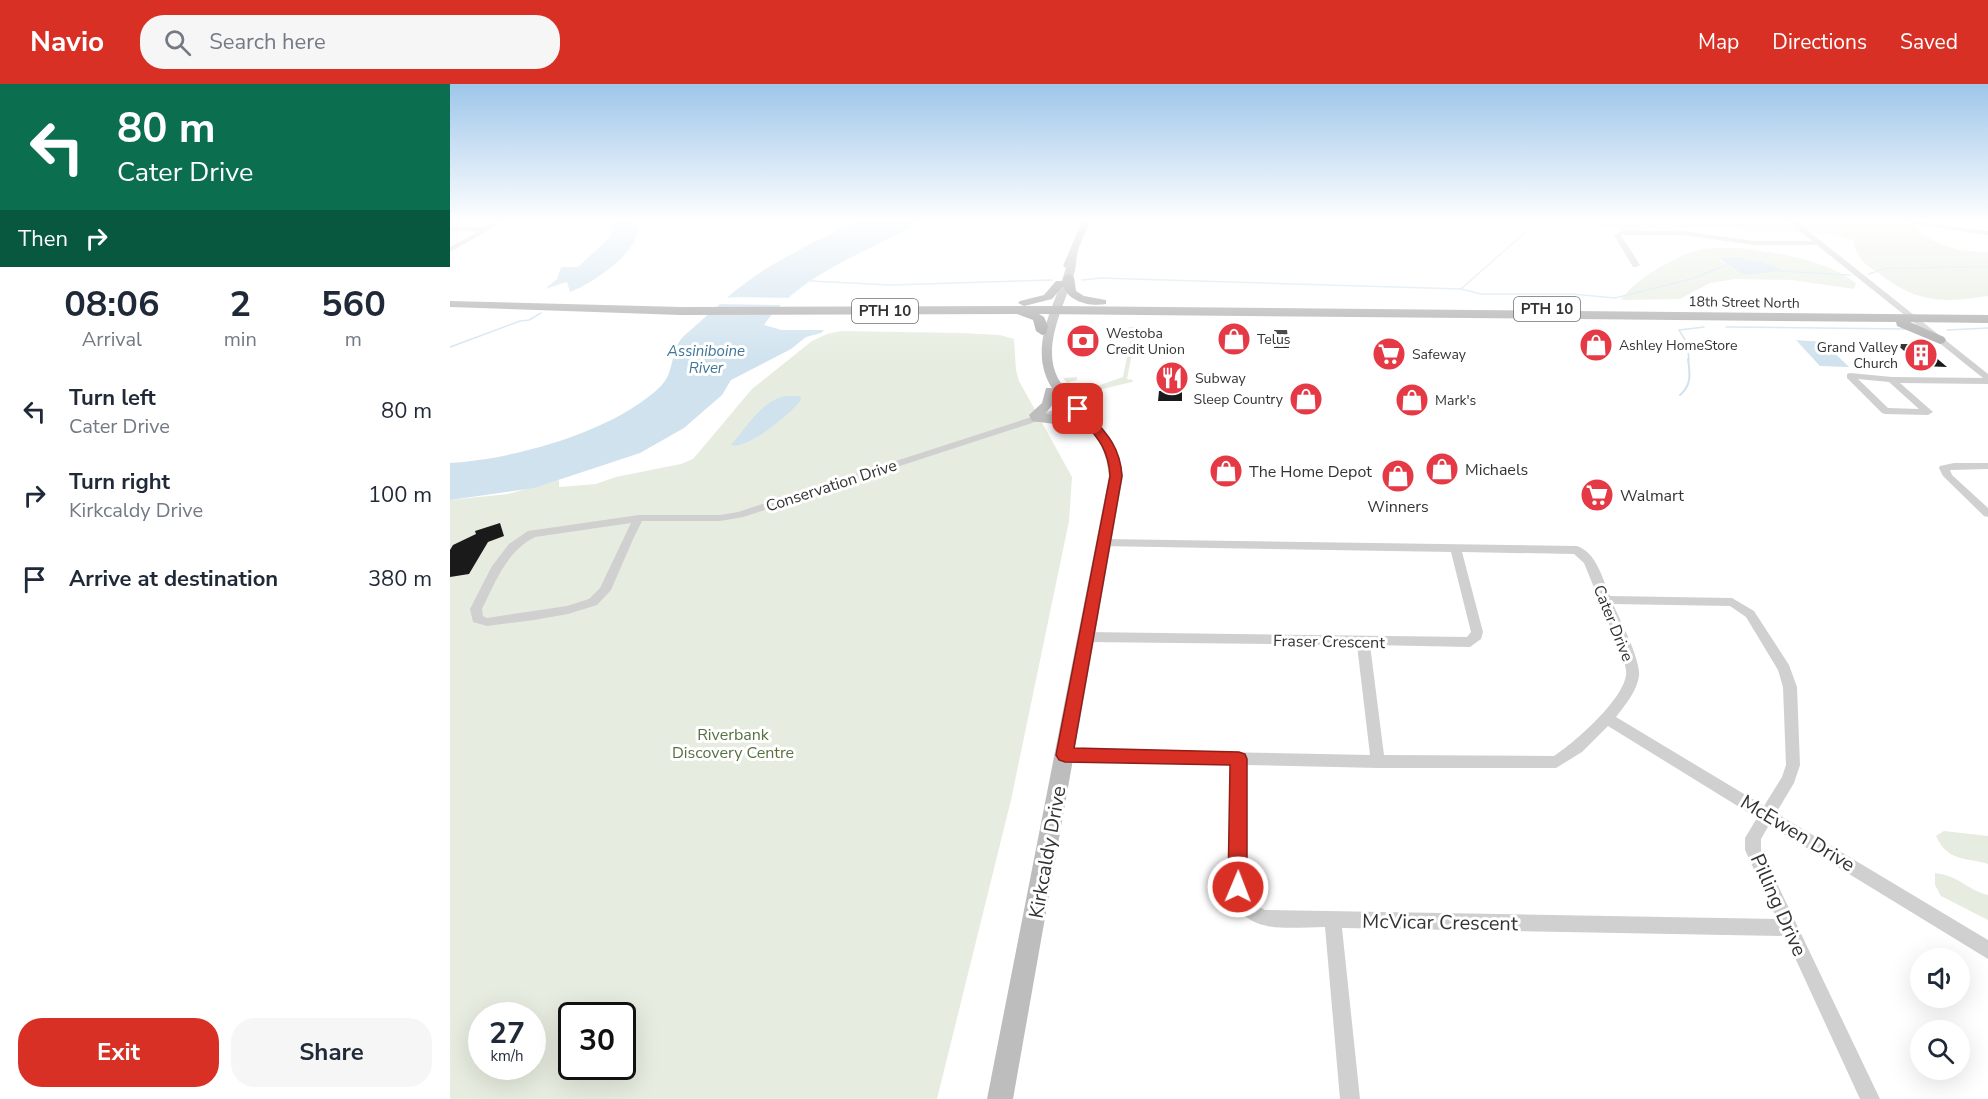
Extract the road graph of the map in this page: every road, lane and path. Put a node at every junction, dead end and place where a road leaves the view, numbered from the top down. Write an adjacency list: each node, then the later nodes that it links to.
1 (1069, 268): 3 (main road, Kirkcaldy Drive)
2 (1850, 268): 14 (street)
3 (1065, 280): 6 (main road); 8 (main road, Kirkcaldy Drive); 9 (main road)
4 (450, 299): 7 (main road, 18th Street North / PTH 10)
5 (450, 304): 7 (main road, 18th Street North / PTH 10)
6 (1004, 304): 7 (main road, 18th Street North / PTH 10); 8 (main road, 18th Street North / PTH 10)
7 (813, 307): 10 (main road, 18th Street North / PTH 10)
8 (1055, 307): 9 (main road, 18th Street North / PTH 10); 10 (main road, 18th Street North / PTH 10); 11 (main road, 18th Street North / PTH 10); 18 (main road, Kirkcaldy Drive)
9 (1193, 308): 11 (main road, 18th Street North / PTH 10); 13 (main road, 18th Street North / PTH 10); 13 (main road, 18th Street North / PTH 10)
10 (960, 309): 18 (main road)
11 (1103, 310): 18 (main road)
12 (1988, 312): 14 (main road, 18th Street North / PTH 10)
13 (1711, 314): 15 (main road, 18th Street North / PTH 10)
14 (1908, 315): 15 (main road, 18th Street North / PTH 10); 16 (main road, 18th Street North / PTH 10); 19 (street)
15 (1855, 316): 19 (main road)
16 (1948, 319): 17 (main road, 18th Street North / PTH 10); 19 (main road)
17 (1988, 319)
18 (1046, 333): 22 (main road, Kirkcaldy Drive); 23 (main road, Kirkcaldy Drive)
19 (1940, 340): 21 (street)
20 (1892, 380): 20 (street); 21 (street)
21 (1988, 380)
22 (1050, 391): 23 (main road, Kirkcaldy Drive); 24 (main road)
23 (1069, 406): 24 (street, Conservation Drive); 25 (main road, Kirkcaldy Drive); 27 (main road, Kirkcaldy Drive)
24 (1036, 417): 25 (main road); 29 (street, Conservation Drive)
25 (1080, 423): 27 (main road, Kirkcaldy Drive)
26 (1988, 466): 28 (street)
27 (1111, 498): 30 (main road, Kirkcaldy Drive)
28 (1988, 514)
29 (639, 518): 29 (street, Conservation Drive)
30 (1103, 543): 31 (street, Cater Drive); 33 (main road, Kirkcaldy Drive)
31 (1455, 547): 32 (street, Cater Drive); 34 (street, Fraser Crescent)
32 (1606, 600): 35 (street, Cater Drive); 39 (street, Pilling Drive)
33 (1086, 638): 34 (street, Fraser Crescent); 36 (main road, Kirkcaldy Drive)
34 (1363, 641): 38 (street)
35 (1606, 717): 38 (street, Cater Drive); 39 (street, McEwen Drive)
36 (1065, 755): 37 (street, Cater Drive); 43 (main road, Kirkcaldy Drive)
37 (1239, 759): 38 (street, Cater Drive); 40 (street, McVicar Crescent)
38 (1378, 762)
39 (1767, 815): 41 (street, Pilling Drive); 42 (street, McEwen Drive)
40 (1333, 920): 41 (street, McVicar Crescent); 44 (street)
41 (1788, 928): 45 (street, Pilling Drive)
42 (1988, 950)
43 (1000, 1099)
44 (1350, 1099)
45 (1870, 1099)

